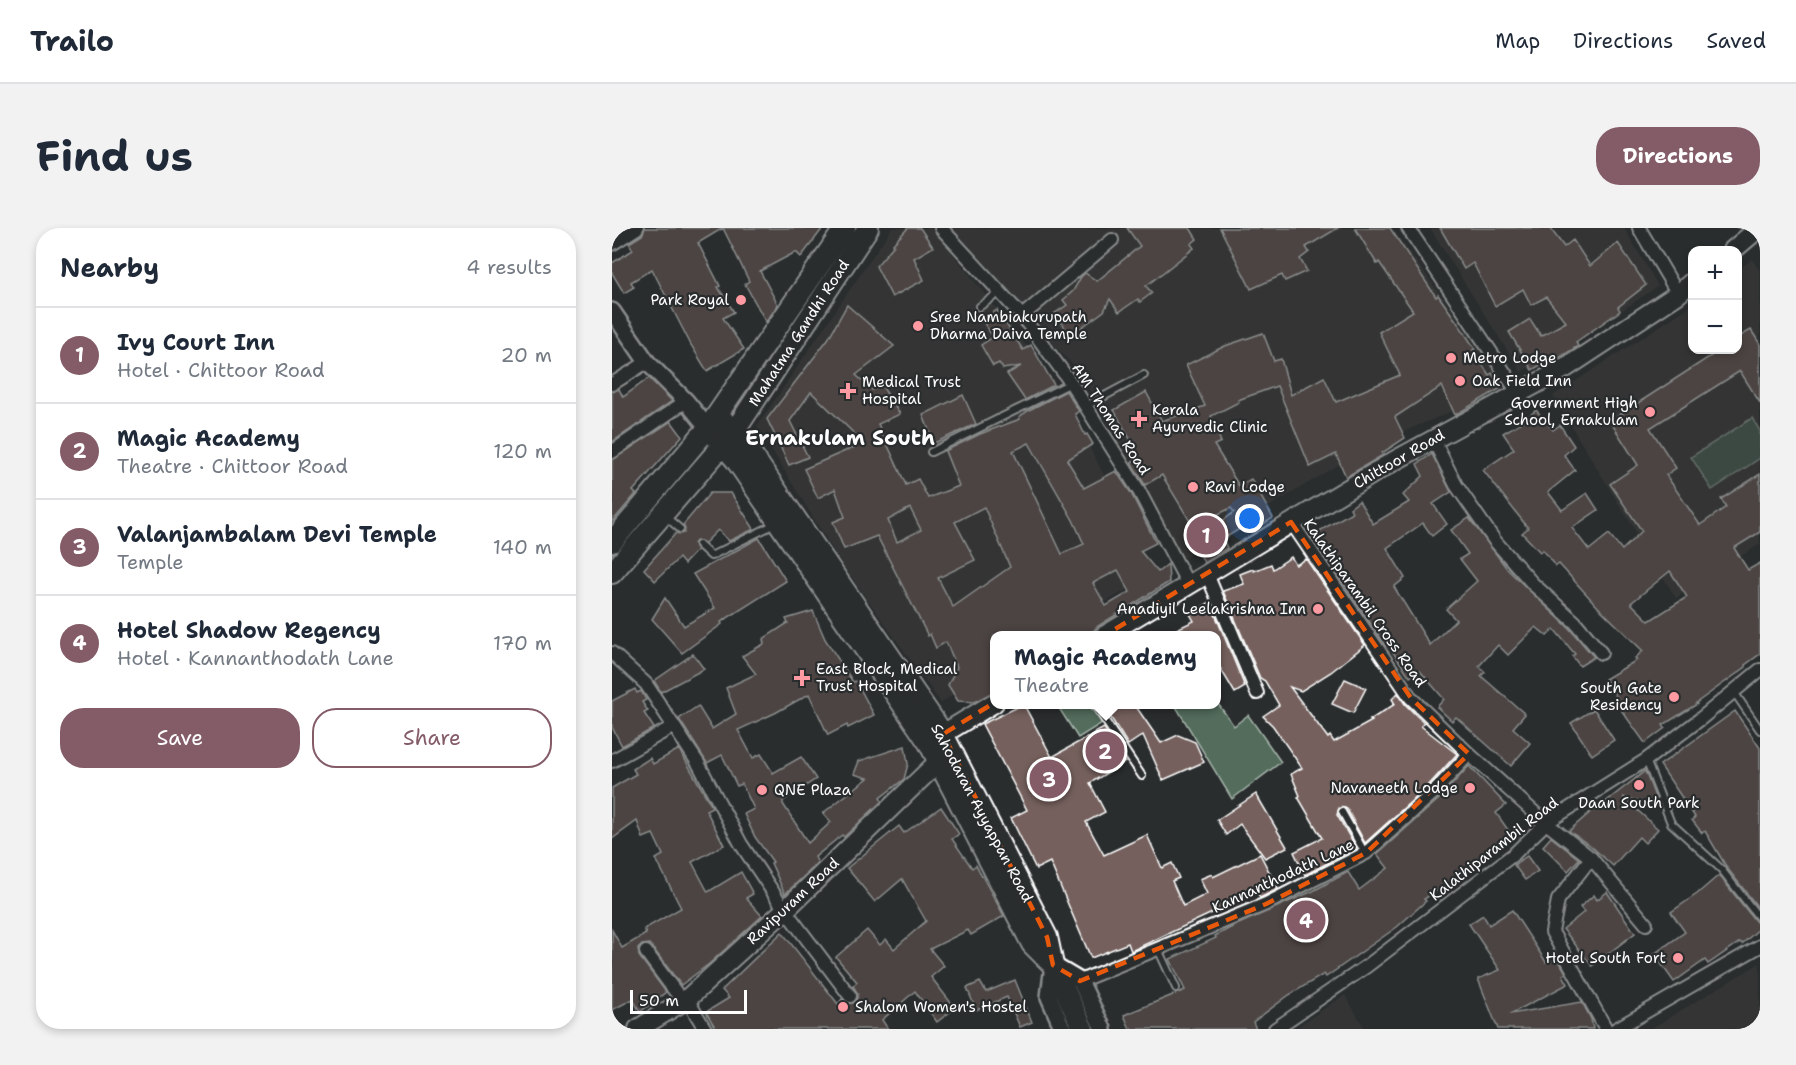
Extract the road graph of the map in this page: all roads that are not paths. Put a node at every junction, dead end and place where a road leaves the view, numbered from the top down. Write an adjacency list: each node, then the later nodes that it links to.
1 (637, 228): 9 (street)
2 (845, 228): 23 (main road, Mahatma Gandhi Road)
3 (868, 228): 24 (main road, Mahatma Gandhi Road)
4 (941, 228): 12 (street, AM Thomas Road)
5 (1408, 228): 20 (street)
6 (1638, 228): 11 (street)
7 (1759, 228): 10 (main road)
8 (1112, 240): 15 (street)
9 (612, 244)
10 (1738, 246)
11 (1685, 288): 20 (main road, Chittoor Road)
12 (999, 293): 13 (lane); 15 (street, AM Thomas Road)
13 (979, 307)
14 (612, 311): 16 (street)
15 (1022, 316): 18 (street, AM Thomas Road)
16 (647, 362): 19 (street); 21 (street)
17 (1144, 375): 22 (lane)
18 (1071, 383): 22 (street, AM Thomas Road); 27 (lane)
19 (612, 384)
20 (1519, 394): 25 (main road, Chittoor Road)
21 (686, 401): 23 (street); 26 (street)
22 (1086, 407): 36 (street, AM Thomas Road)
23 (713, 421): 24 (main road); 32 (main road, Mahatma Gandhi Road)
24 (729, 439): 28 (main road, Mahatma Gandhi Road); 29 (main road, Sahodaran Ayyappan Road); 47 (main road, Sahodaran Ayyappan Road)
25 (1433, 439): 30 (main road, Chittoor Road); 39 (street)
26 (612, 452)
27 (931, 452)
28 (663, 514): 31 (lane); 34 (main road, Mahatma Gandhi Road)
29 (778, 522): 33 (lane); 51 (main road, Sahodaran Ayyappan Road)
30 (1291, 522): 35 (main road, Chittoor Road); 48 (street, Kalathiparambil Cross Road)
31 (681, 529)
32 (612, 542)
33 (699, 545)
34 (612, 573)
35 (1207, 574): 36 (main road, Chittoor Road); 42 (street)
36 (1189, 586): 37 (main road, Chittoor Road)
37 (1112, 631)
38 (612, 653): 45 (street)
39 (1600, 653)
40 (1760, 670): 41 (street, Kalathiparambil Road)
41 (1734, 692): 46 (lane); 49 (street, Kalathiparambil Road)
42 (1257, 693)
43 (990, 706): 47 (main road)
44 (1097, 709): 52 (lane)
45 (674, 726): 50 (street); 57 (street)
46 (1760, 730)
47 (943, 734): 63 (main road, Sahodaran Ayyappan Road)
48 (1469, 754): 54 (street, Kalathiparambil Cross Road); 55 (street, Kannanthodath Lane)
49 (1646, 760): 54 (street, Kalathiparambil Road); 58 (lane)
50 (612, 761)
51 (939, 761): 57 (main road, Ravipuram Road); 63 (main road, Sahodaran Ayyappan Road)
52 (1142, 776)
53 (1342, 812): 55 (lane)
54 (1546, 823): 56 (street, Kalathiparambil Cross Road); 73 (street, Kalathiparambil Road)
55 (1366, 853): 61 (street, Kannanthodath Lane)
56 (1591, 858): 59 (street, Kalathiparambil Cross Road); 74 (street)
57 (785, 909): 66 (street); 67 (main road, Ravipuram Road)
58 (1760, 919)
59 (1646, 924)
60 (1760, 946): 75 (street)
61 (1158, 949): 64 (street, Kannanthodath Lane); 65 (lane)
62 (646, 952): 67 (street)
63 (1053, 965): 64 (street); 70 (street); 71 (main road, Sahodaran Ayyappan Road)
64 (1080, 981): 72 (street)
65 (1176, 988)
66 (850, 996)
67 (685, 1000): 68 (main road, Ravipuram Road); 69 (street)
68 (638, 1029)
69 (705, 1029)
70 (1063, 1029)
71 (1083, 1029)
72 (1103, 1029)
73 (1275, 1029)
74 (1606, 1029)
75 (1616, 1029)

